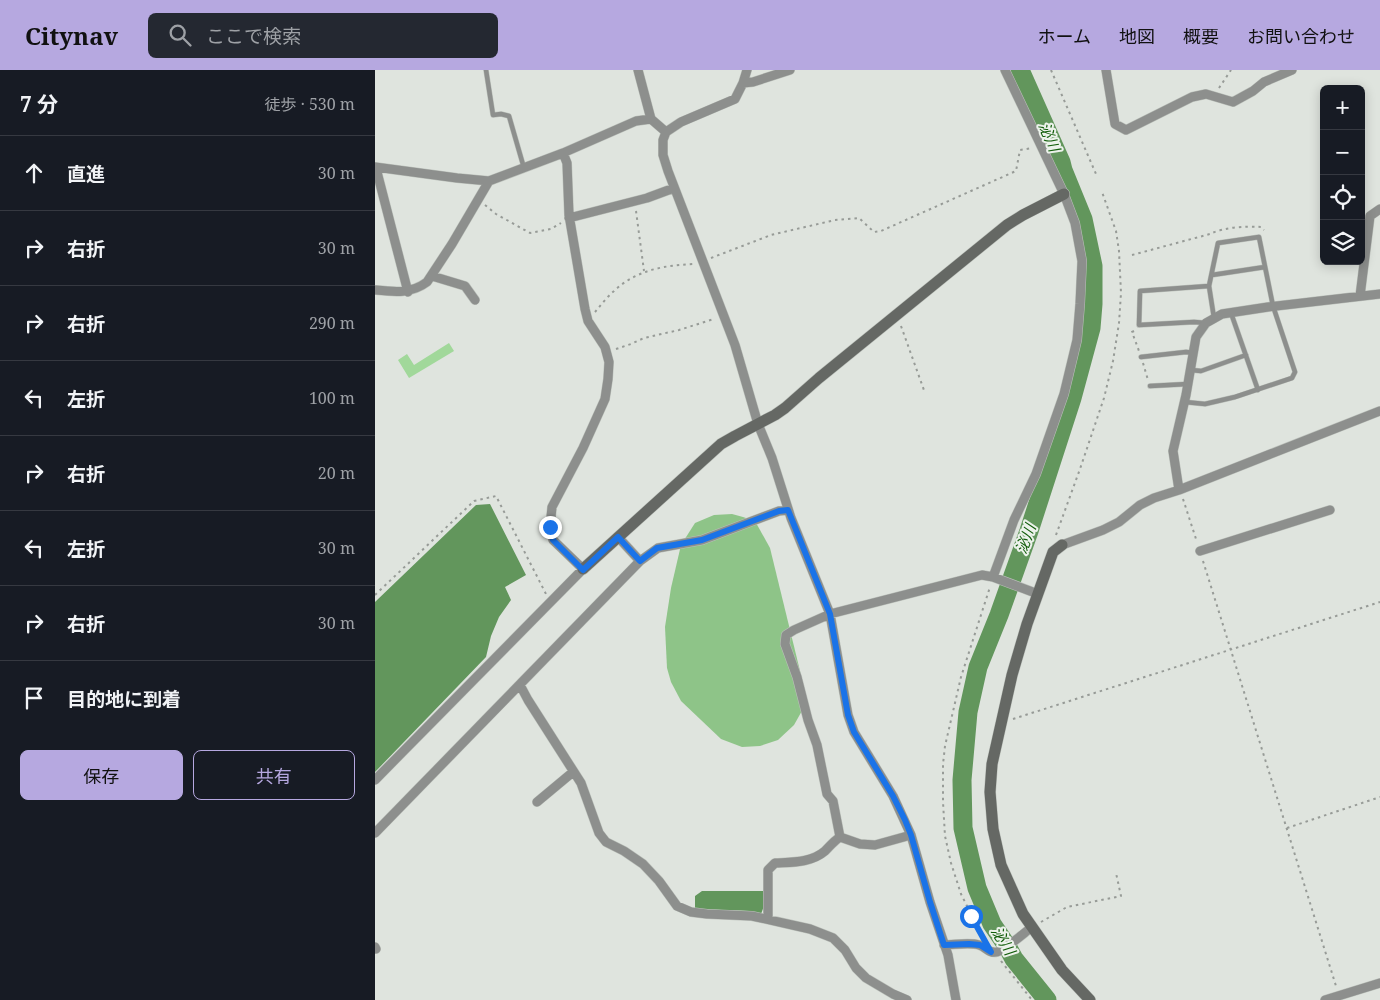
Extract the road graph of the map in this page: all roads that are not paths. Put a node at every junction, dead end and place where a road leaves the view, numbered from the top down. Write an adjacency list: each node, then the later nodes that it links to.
1 (486, 70): 13 (lane)
2 (638, 70): 9 (street)
3 (747, 70): 8 (street)
4 (790, 70): 8 (street)
5 (1005, 70): 16 (street)
6 (1106, 70): 7 (street)
7 (1292, 70)
8 (743, 83): 10 (street)
9 (651, 120): 10 (street); 11 (street)
10 (666, 132): 15 (street)
11 (563, 153): 13 (street); 18 (street)
12 (376, 168): 14 (street); 24 (street)
13 (524, 168): 14 (street)
14 (489, 181): 21 (street)
15 (674, 188): 18 (street); 41 (street)
16 (1063, 194): 41 (street); 50 (street)
17 (1380, 209): 26 (street)
18 (569, 218): 49 (street)
19 (1265, 267): 20 (lane); 20 (lane); 28 (lane)
20 (1211, 275): 22 (lane)
21 (432, 276): 24 (street); 27 (street)
22 (1209, 286): 30 (lane); 31 (lane)
23 (375, 290): 24 (street)
24 (408, 292)
25 (1380, 294): 26 (street)
26 (1360, 296): 28 (street)
27 (475, 300)
28 (1273, 306): 29 (street); 38 (lane)
29 (1231, 313): 30 (street); 33 (lane)
30 (1214, 318): 31 (street)
31 (1206, 323): 32 (street)
32 (1194, 353): 34 (lane); 35 (street)
33 (1246, 356): 35 (lane); 38 (lane)
34 (1141, 357)
35 (1191, 370): 36 (street)
36 (1188, 384): 37 (lane); 39 (street)
37 (1150, 386)
38 (1258, 390): 39 (lane)
39 (1185, 402): 42 (street)
40 (1380, 411): 42 (street)
41 (757, 424): 43 (street); 45 (street)
42 (1179, 490): 46 (street)
43 (788, 510): 48 (street); 52 (street)
44 (1330, 510): 47 (street)
45 (618, 537): 48 (street); 49 (street)
46 (1058, 549): 51 (street)
47 (1200, 551)
48 (640, 561): 53 (street)
49 (583, 570): 55 (street)
50 (996, 579): 51 (street); 52 (street)
51 (1034, 593): 61 (street)
52 (830, 614): 58 (street); 59 (street)
53 (520, 685): 54 (street); 57 (street)
54 (573, 772): 56 (street); 60 (street)
55 (375, 780)
56 (537, 802)
57 (375, 833)
58 (911, 835): 59 (street); 62 (street)
59 (840, 837): 60 (street)
60 (767, 919): 64 (street)
61 (1032, 927): 62 (street); 66 (street)
62 (944, 945): 65 (street)
63 (1380, 983): 67 (street)
64 (907, 1000)
65 (956, 1000)
66 (1090, 1000)
67 (1325, 1000)

